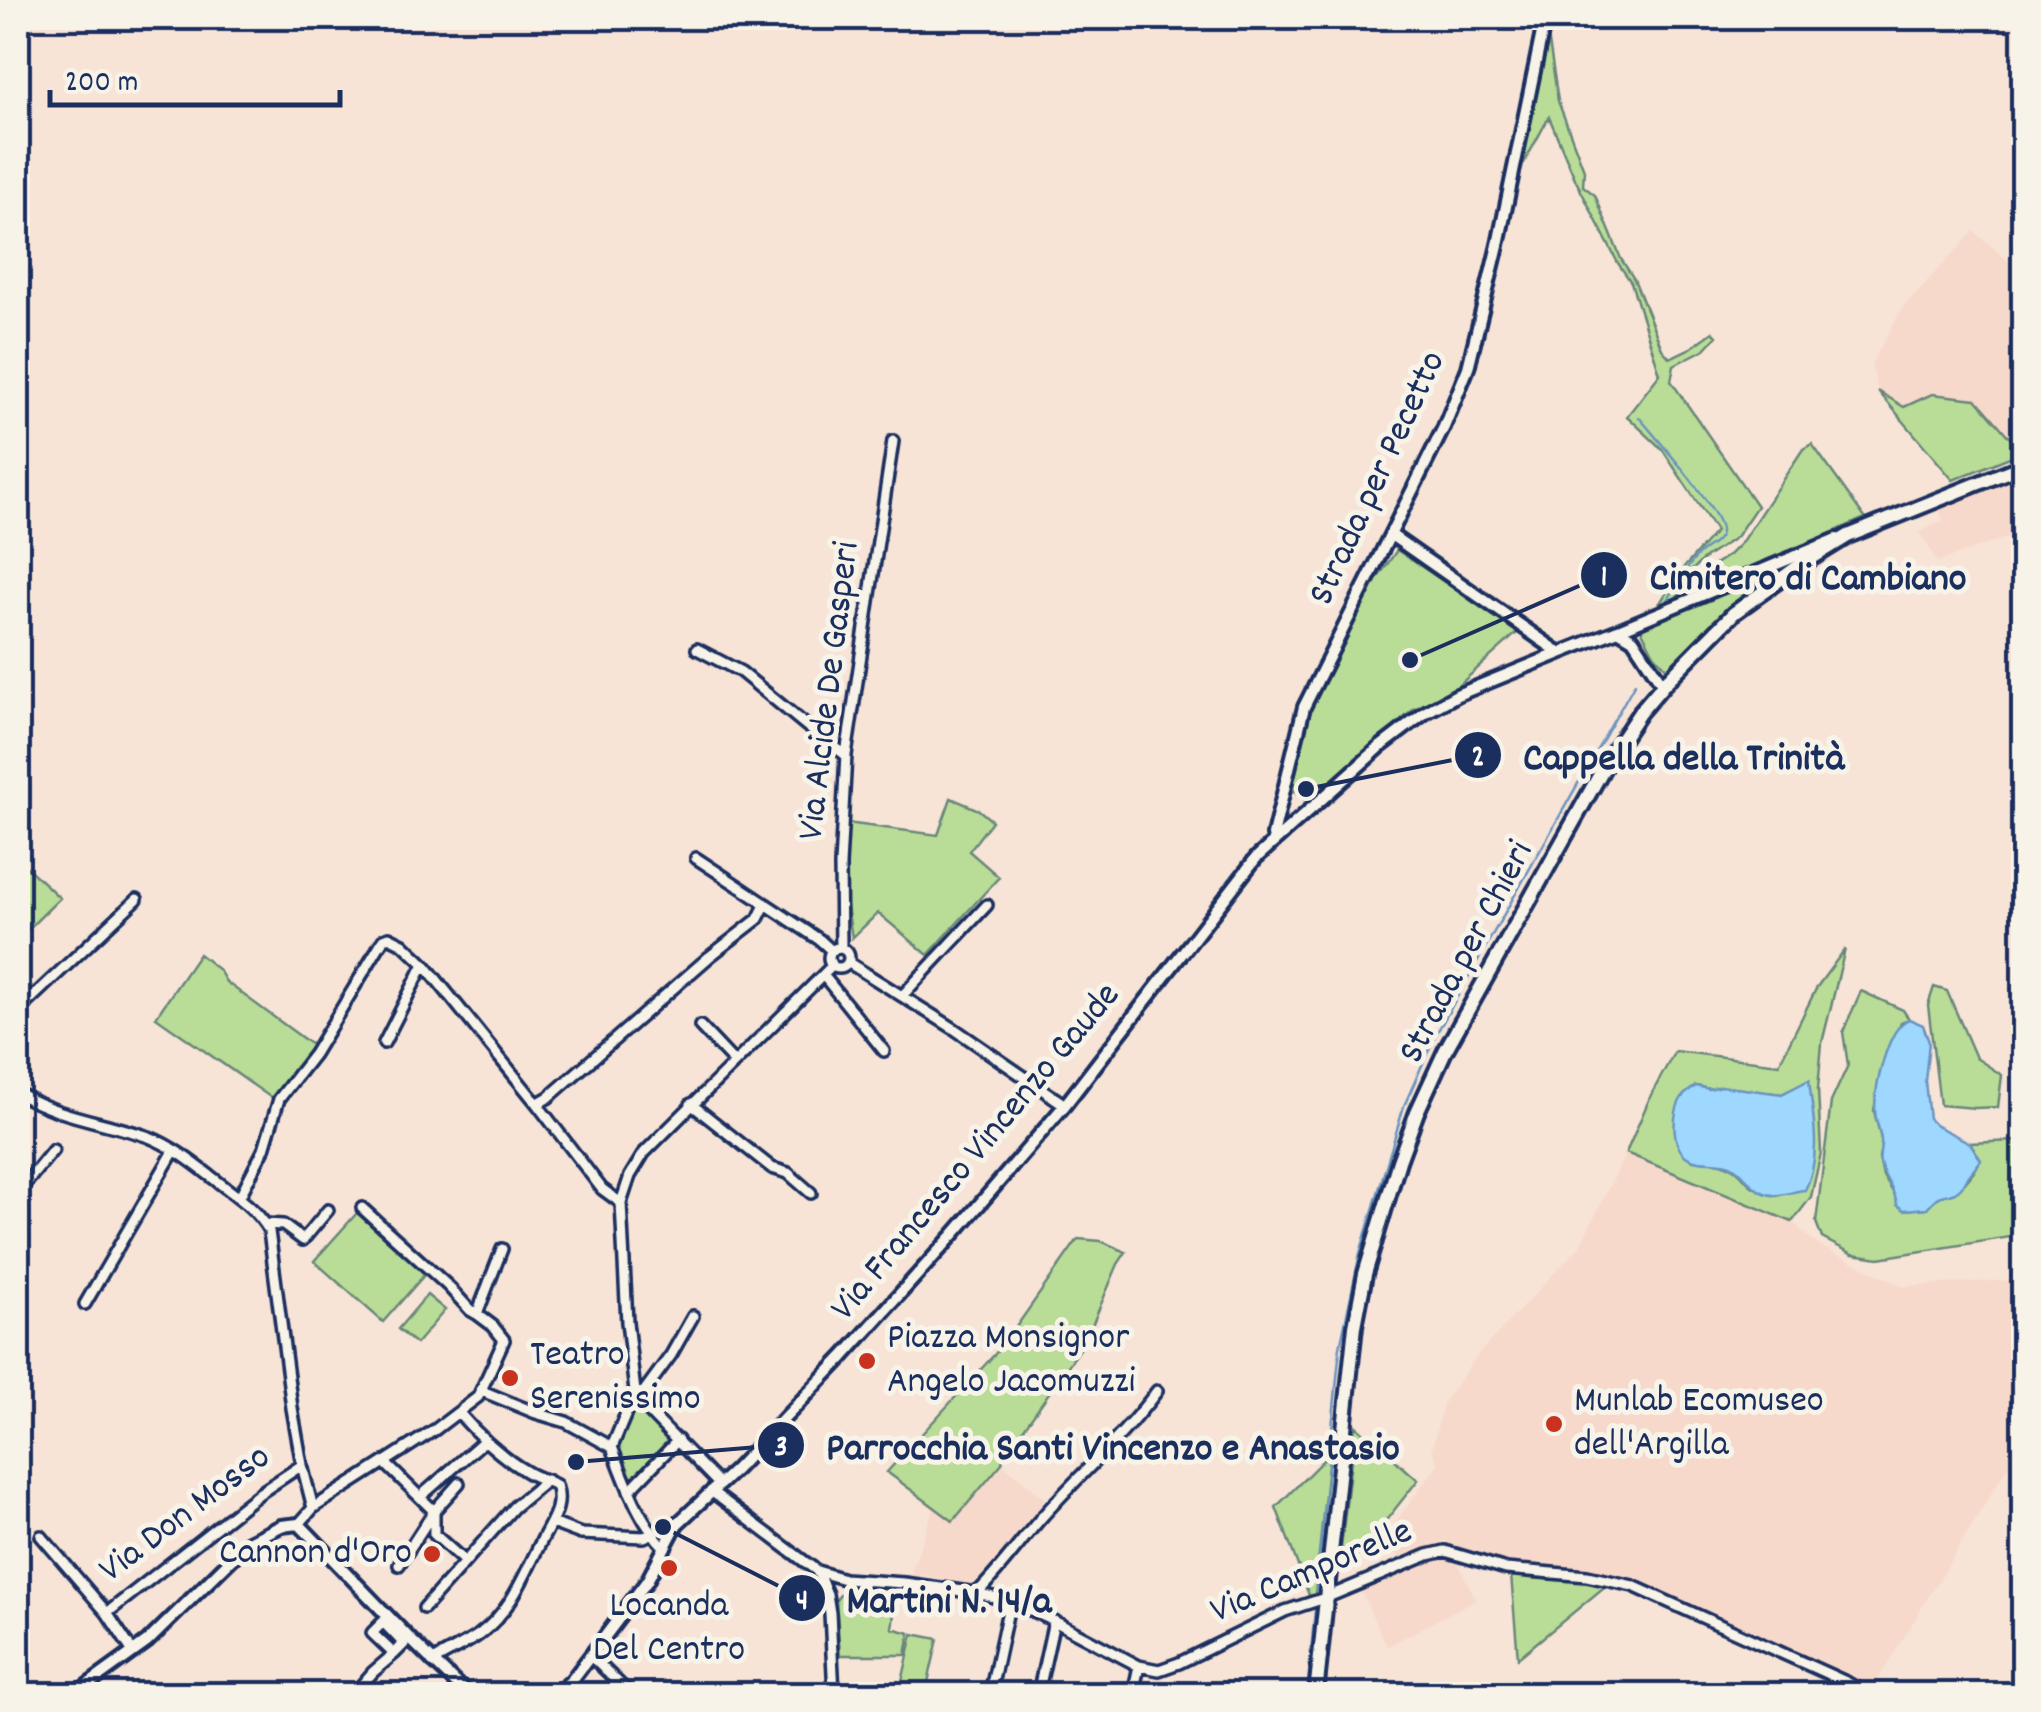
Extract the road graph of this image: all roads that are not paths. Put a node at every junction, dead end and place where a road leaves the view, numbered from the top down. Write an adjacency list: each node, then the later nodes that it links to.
1 (1546, 18): 4 (street, Strada per Pecetto)
2 (893, 442): 10 (street, Via Alcide De Gasperi)
3 (2024, 465): 5 (main road, Strada per Chieri)
4 (1391, 536): 8 (street); 11 (street, Strada per Pecetto)
5 (1848, 536): 6 (street, Via Francesco Vincenzo Gaude); 9 (main road, Strada per Chieri)
6 (1618, 630): 8 (street, Via Francesco Vincenzo Gaude); 9 (street)
7 (698, 649): 10 (street)
8 (1560, 653): 11 (street, Via Francesco Vincenzo Gaude)
9 (1663, 684): 69 (main road, Strada per Chieri)
10 (846, 755): 16 (street, Via Alcide De Gasperi)
11 (1275, 841): 30 (street, Via Francesco Vincenzo Gaude)
12 (696, 858): 14 (street)
13 (138, 899): 22 (street)
14 (765, 905): 16 (street); 28 (street)
15 (987, 905): 21 (street)
16 (837, 950): 17 (street); 19 (street)
17 (849, 963): 19 (street); 21 (street)
18 (424, 964): 24 (street); 28 (street); 35 (street)
19 (832, 966): 20 (street)
20 (823, 975): 25 (street); 26 (street)
21 (902, 996): 30 (street)
22 (18, 1011)
23 (700, 1026): 26 (street)
24 (384, 1043)
25 (884, 1051)
26 (734, 1062): 29 (street)
27 (19, 1096): 32 (street)
28 (537, 1104): 36 (street)
29 (691, 1104): 33 (street); 36 (street)
30 (1065, 1104): 55 (street, Via Francesco Vincenzo Gaude)
31 (53, 1150): 34 (street)
32 (174, 1151): 35 (street); 41 (street)
33 (812, 1192)
34 (18, 1193)
35 (239, 1198): 39 (street)
36 (621, 1203): 46 (street)
37 (362, 1208): 42 (street)
38 (328, 1210): 39 (street)
39 (265, 1224): 52 (street)
40 (502, 1249): 42 (street)
41 (85, 1304)
42 (478, 1314): 45 (street)
43 (694, 1316): 46 (street)
44 (1157, 1391): 68 (street)
45 (482, 1392): 47 (street); 50 (street)
46 (634, 1396): 49 (street); 50 (street)
47 (459, 1413): 48 (street); 51 (street)
48 (484, 1440): 53 (street); 57 (street)
49 (678, 1440): 55 (street); 56 (street)
50 (612, 1448): 56 (street)
51 (387, 1462): 57 (street); 58 (street)
52 (302, 1465): 58 (street); 72 (street, Via Don Mosso)
53 (546, 1480): 60 (street); 65 (street)
54 (460, 1483): 59 (street)
55 (715, 1488): 64 (street, Via Francesco Vincenzo Gaude); 67 (street)
56 (629, 1491): 62 (street)
57 (420, 1497): 59 (street)
58 (313, 1508): 61 (street)
59 (434, 1511): 65 (street); 66 (street)
60 (552, 1523): 62 (street); 79 (street)
61 (300, 1524): 73 (street); 76 (street)
62 (651, 1534): 64 (street)
63 (40, 1536): 72 (street)
64 (665, 1548): 78 (street, Via Francesco Vincenzo Gaude)
65 (464, 1562): 71 (street)
66 (398, 1565)
67 (817, 1571): 68 (street); 86 (street)
68 (977, 1593): 70 (street)
69 (1325, 1598): 80 (street, Via Camporelle); 90 (main road, Strada per Chieri); 91 (street, Via Camporelle)
70 (1010, 1601): 74 (street); 87 (street)
71 (424, 1608)
72 (107, 1613): 76 (street)
73 (385, 1619): 75 (street); 77 (street)
74 (1054, 1621): 80 (street); 88 (street)
75 (407, 1642): 77 (street); 79 (street)
76 (133, 1652): 81 (street)
77 (394, 1654): 82 (street)
78 (591, 1656): 84 (street, Via Francesco Vincenzo Gaude); 85 (street)
79 (432, 1662): 83 (street)
80 (1139, 1666): 89 (street)
81 (75, 1694)
82 (354, 1694)
83 (467, 1694)
84 (557, 1694)
85 (630, 1694)
86 (834, 1694)
87 (990, 1694)
88 (1038, 1694)
89 (1132, 1694)
90 (1316, 1694)
91 (1868, 1694)

